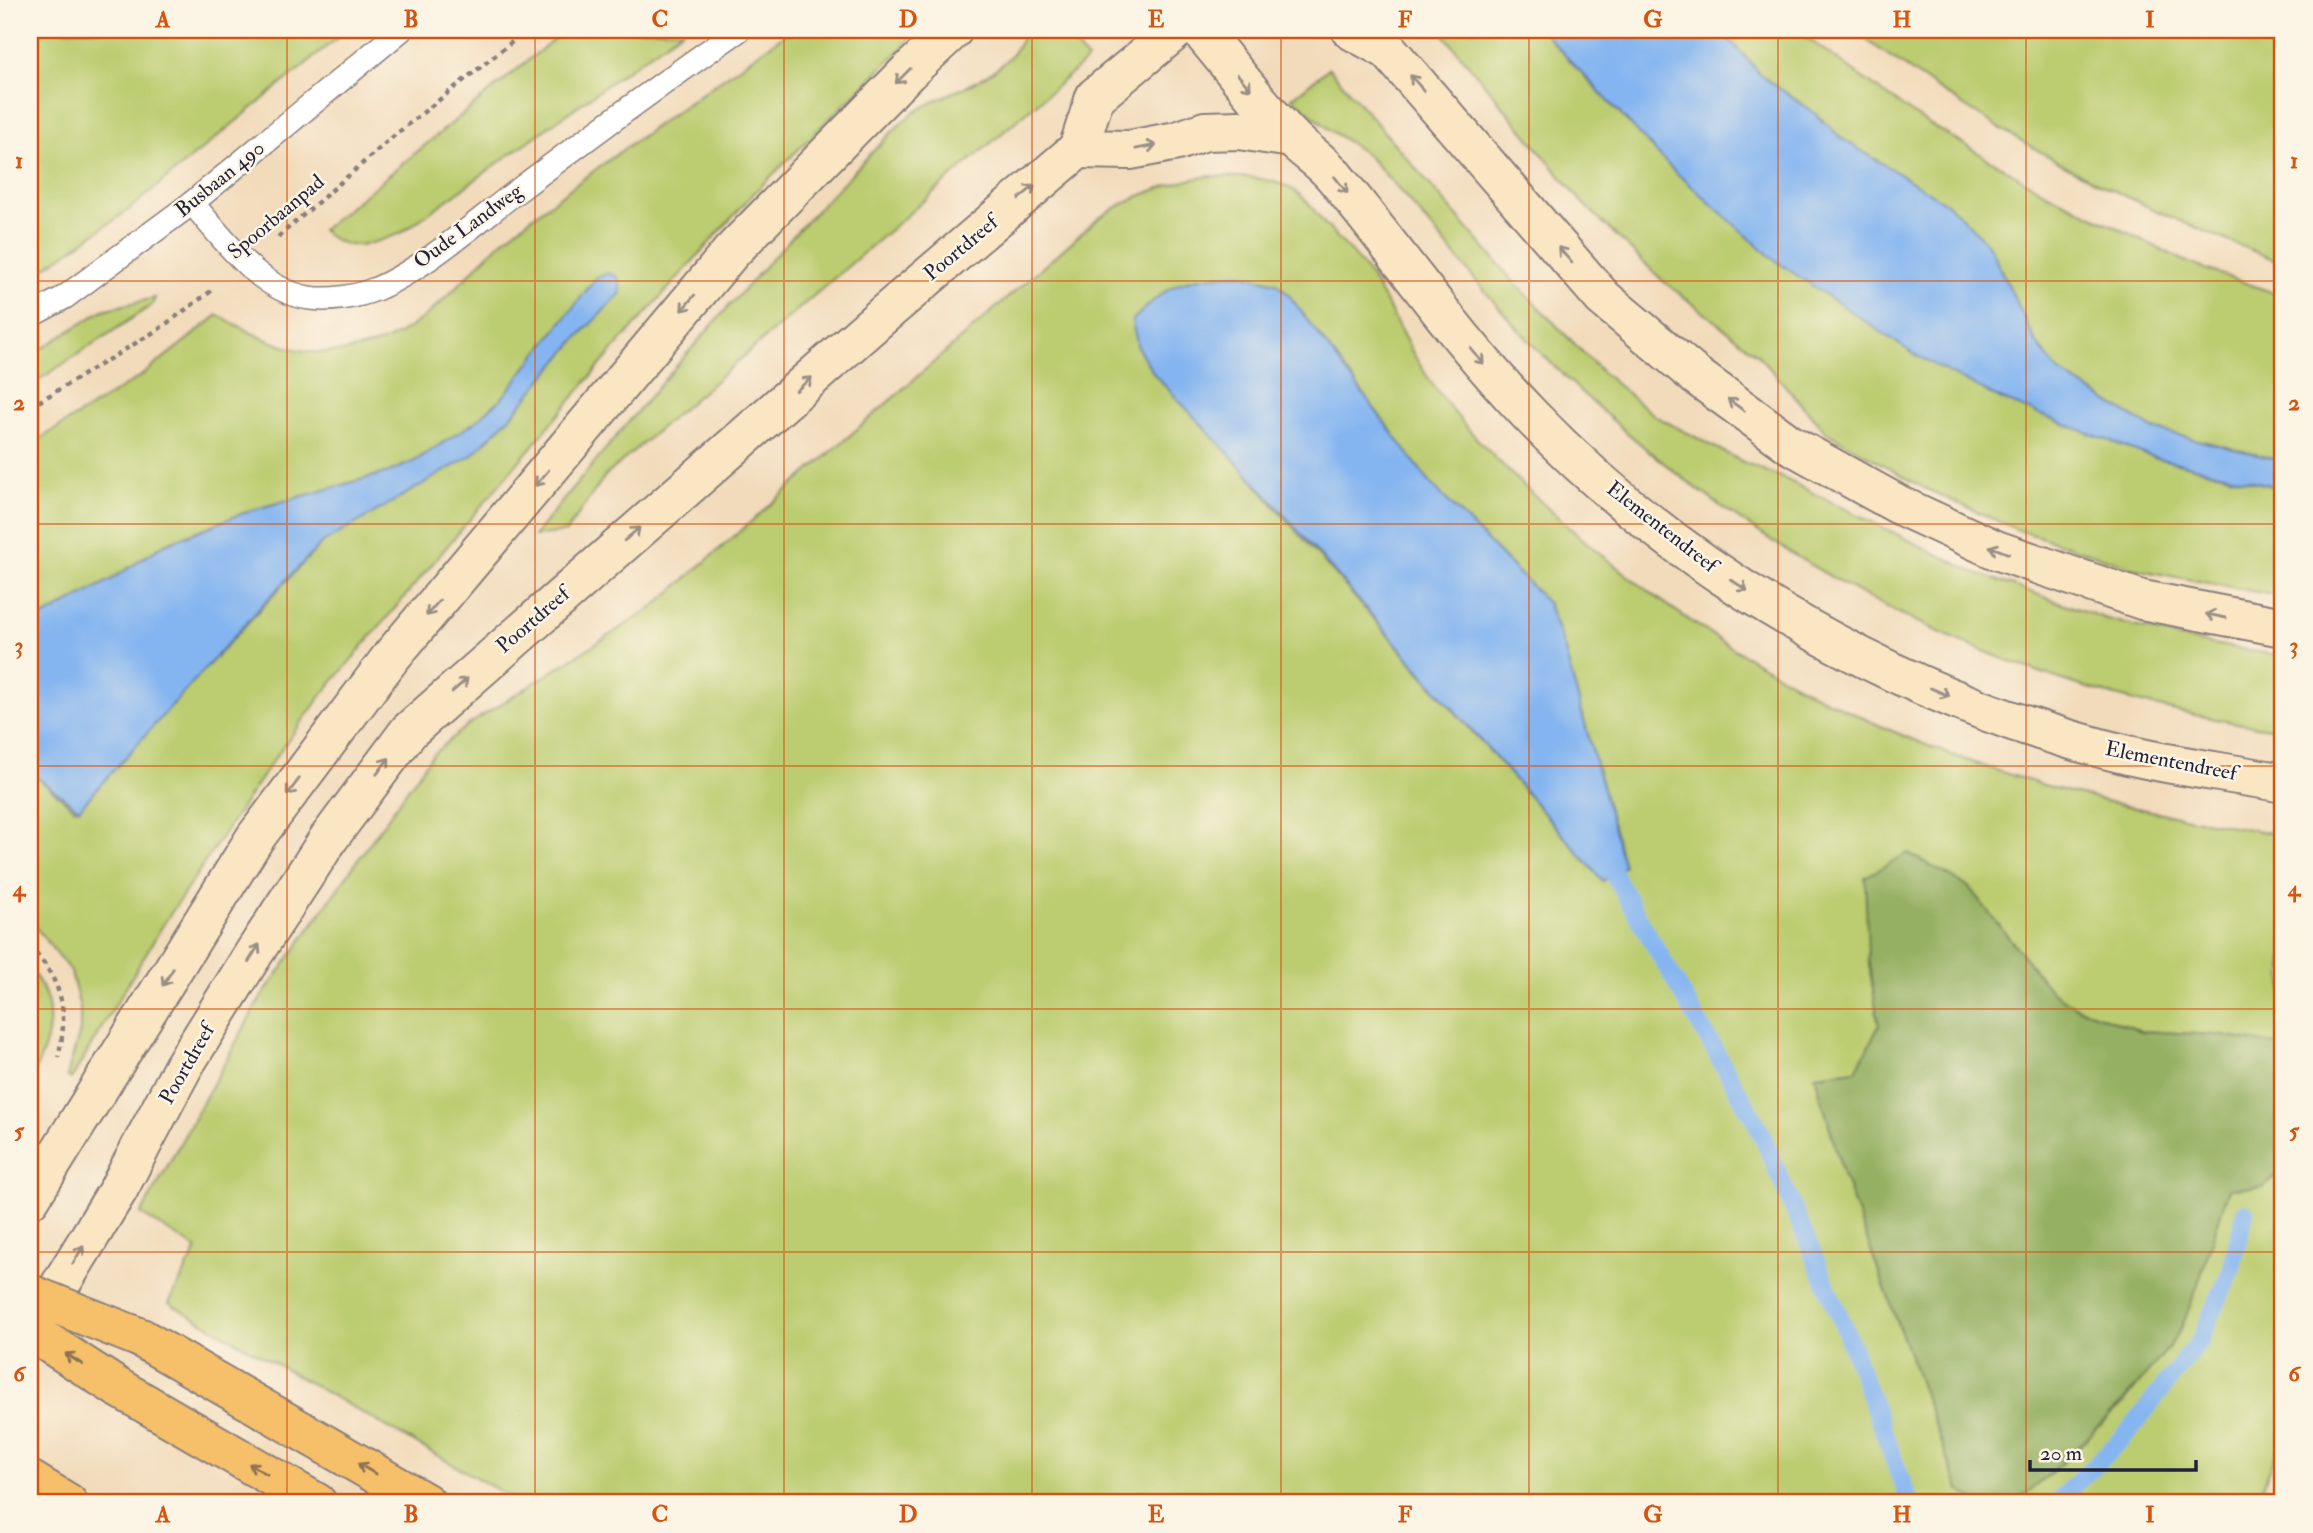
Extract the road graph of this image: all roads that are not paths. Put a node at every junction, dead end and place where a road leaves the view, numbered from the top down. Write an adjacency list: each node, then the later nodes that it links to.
1 (401, 30): 10 (lane, Busbaan 490)
2 (738, 30): 10 (lane, Oude Landweg)
3 (953, 30): 14 (main road, one-way to 14)
4 (1176, 30): 9 (main road)
5 (1200, 30): 8 (main road, Elementendreef, one-way to 8)
6 (1351, 30): 7 (main road)
7 (1388, 40): 12 (main road, one-way to 7)
8 (1292, 138): 9 (main road, one-way to 8); 13 (main road, Elementendreef, one-way to 13)
9 (1078, 149): 16 (main road, Poortdreef, one-way to 9)
10 (192, 203): 11 (lane, Busbaan 490)
11 (30, 316)
12 (2283, 628)
13 (2283, 783)
14 (30, 1199)
15 (30, 1294): 18 (highway, one-way to 15, bridge)
16 (30, 1333): 17 (highway, one-way to 16, bridge)
17 (317, 1503)
18 (426, 1503)

